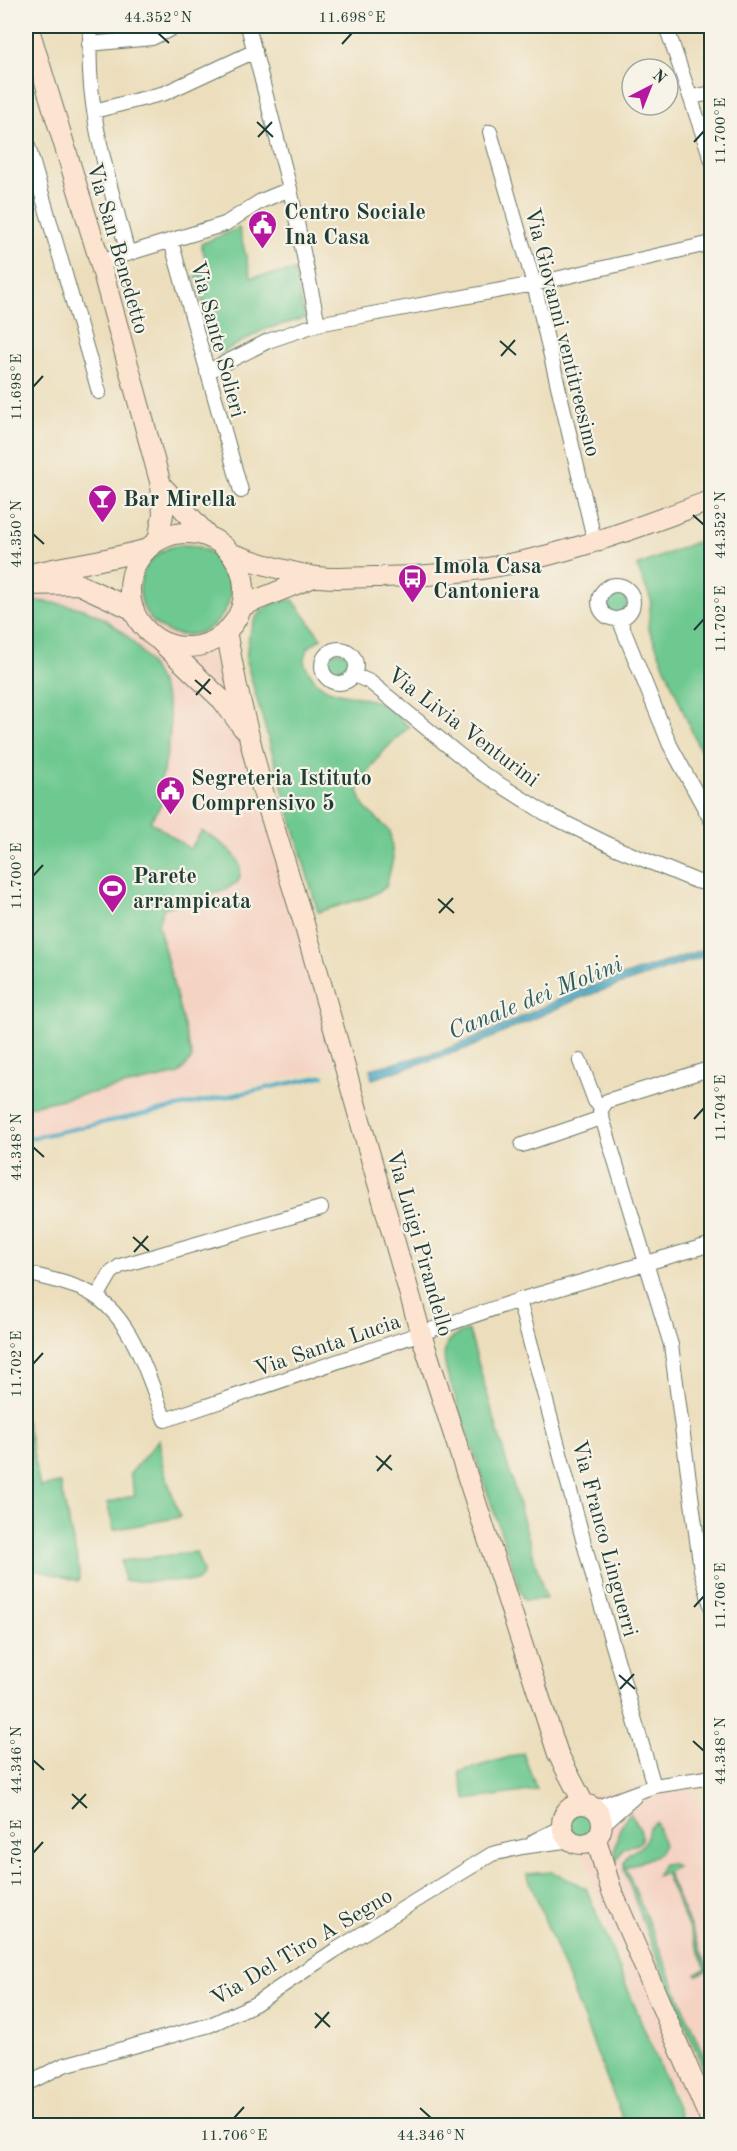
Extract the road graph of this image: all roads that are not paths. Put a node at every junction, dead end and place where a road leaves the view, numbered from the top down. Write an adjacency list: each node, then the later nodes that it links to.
1 (28, 26): 18 (street, Via San Benedetto)
2 (92, 26): 6 (street)
3 (177, 26): 6 (street)
4 (248, 26): 7 (street)
5 (666, 26): 9 (street)
6 (89, 44): 10 (street)
7 (255, 51): 10 (street); 14 (street)
8 (711, 93): 9 (street)
9 (692, 97): 13 (street)
10 (94, 111): 17 (street)
11 (490, 132): 19 (street, Via Giovanni ventitreesimo)
12 (26, 139): 22 (street)
13 (711, 161)
14 (290, 189): 15 (street); 20 (street)
15 (171, 241): 17 (street, Via Sante Solieri); 21 (street, Via Sante Solieri)
16 (711, 243): 19 (street)
17 (128, 254): 18 (street, Via Sante Solieri)
18 (100, 262): 23 (street, Via San Benedetto)
19 (534, 284): 20 (street); 27 (street, Via Giovanni ventitreesimo)
20 (318, 324): 21 (street)
21 (207, 372): 24 (street, Via Sante Solieri)
22 (99, 392)
23 (161, 485): 26 (street, Via San Benedetto); 28 (street, Via San Benedetto)
24 (241, 491)
25 (711, 500): 27 (street)
26 (210, 538): 28 (street); 29 (street)
27 (595, 543): 32 (street)
28 (152, 545): 30 (street); 36 (street)
29 (232, 554): 32 (street); 35 (street)
30 (68, 565): 31 (street); 33 (street)
31 (26, 575)
32 (314, 577): 35 (street)
33 (78, 584): 34 (street); 36 (street)
34 (26, 585)
35 (242, 606): 38 (street)
36 (134, 610): 39 (street)
37 (619, 619): 42 (street)
38 (226, 631): 39 (street); 41 (street, Via Luigi Pirandello)
39 (156, 637): 41 (street, Via Luigi Pirandello)
40 (354, 675): 43 (street, Via Livia Venturini)
41 (250, 742): 54 (street, Via Luigi Pirandello)
42 (711, 822)
43 (711, 885)
44 (580, 1061): 46 (street)
45 (711, 1068): 46 (street)
46 (601, 1113): 47 (street); 50 (street)
47 (522, 1146)
48 (321, 1208): 52 (street)
49 (711, 1244): 50 (street, Via Santa Lucia)
50 (645, 1263): 53 (street, Via Santa Lucia); 55 (street)
51 (26, 1273): 52 (street, Via Santa Lucia)
52 (97, 1297): 54 (street, Via Santa Lucia)
53 (519, 1300): 54 (street, Via Santa Lucia); 57 (street, Via Franco Linguerri)
54 (421, 1334): 58 (street, Via Luigi Pirandello)
55 (711, 1609)
56 (711, 1778): 57 (street, Via Del Tiro A Segno)
57 (648, 1788): 58 (street, Via Del Tiro A Segno)
58 (582, 1825): 59 (street, Via Del Tiro A Segno); 60 (street, Via Luigi Pirandello)
59 (26, 2084)
60 (711, 2124)

